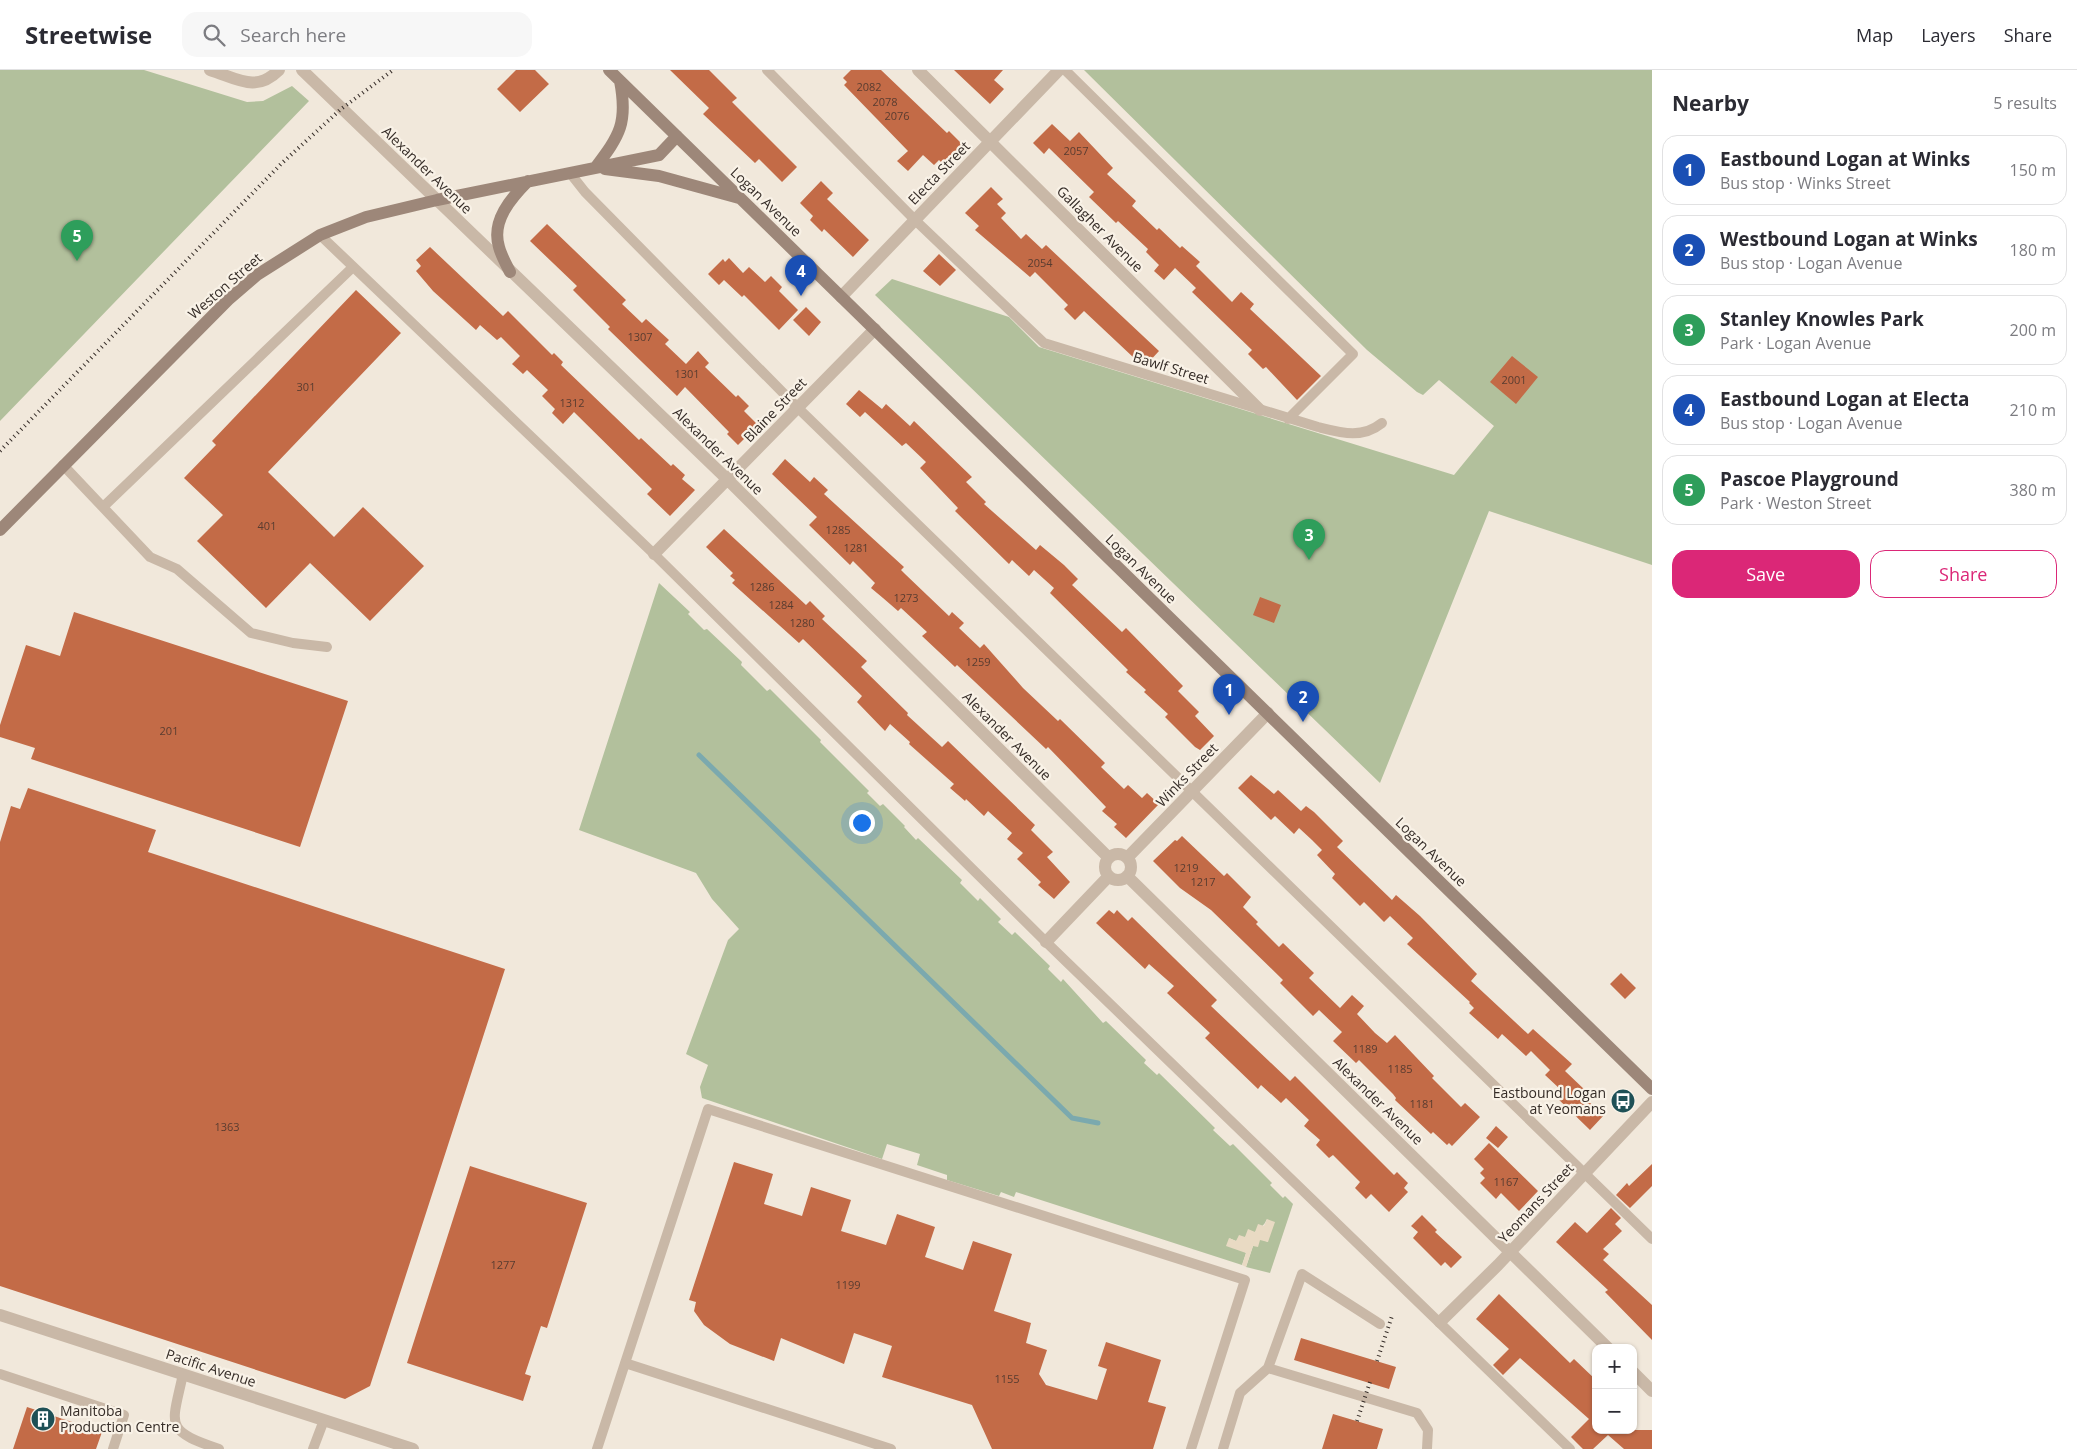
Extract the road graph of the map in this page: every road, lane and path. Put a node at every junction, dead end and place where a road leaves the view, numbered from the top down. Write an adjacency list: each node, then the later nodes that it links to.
1 (210, 70): 2 (street)
2 (279, 70)
3 (302, 70): 16 (street, Alexander Avenue)
4 (609, 70): 9 (main road, Logan Avenue)
5 (768, 70): 17 (lane)
6 (918, 70): 11 (street, Gallagher Avenue)
7 (1059, 70): 11 (street, Electa Street)
8 (1066, 70): 25 (lane)
9 (620, 81): 10 (main road, Logan Avenue); 12 (main road)
10 (677, 136): 12 (main road, Weston Street); 15 (main road, Logan Avenue)
11 (991, 141): 17 (street, Electa Street); 24 (street, Gallagher Avenue)
12 (595, 168): 13 (main road, Weston Street); 15 (main road)
13 (570, 173): 14 (main road, Weston Street); 23 (lane)
14 (528, 181): 16 (main road, Weston Street); 20 (main road)
15 (740, 198): 21 (main road, Logan Avenue)
16 (437, 200): 18 (main road, Weston Street); 20 (street, Alexander Avenue)
17 (915, 220): 21 (street, Electa Street); 24 (lane, Bawlf Street)
18 (320, 235): 19 (lane); 27 (main road, Weston Street)
19 (353, 267): 29 (lane); 31 (lane)
20 (510, 272): 28 (street, Alexander Avenue)
21 (841, 296): 22 (main road, Logan Avenue)
22 (875, 329): 23 (street, Blaine Street); 33 (main road, Logan Avenue)
23 (798, 408): 28 (street, Blaine Street); 34 (lane)
24 (1260, 410): 25 (lane, Bawlf Street)
25 (1288, 419): 26 (lane, Bawlf Street)
26 (1382, 423)
27 (63, 465): 29 (lane); 30 (main road, Weston Street)
28 (728, 480): 31 (street, Blaine Street); 35 (street, Alexander Avenue)
29 (104, 507): 32 (lane)
30 (0, 530)
31 (654, 554): 39 (lane)
32 (327, 647)
33 (1268, 713): 34 (street, Winks Street); 40 (main road, Logan Avenue)
34 (1192, 792): 36 (street, Winks Street); 42 (lane)
35 (1109, 858): 36 (street); 37 (street)
36 (1127, 858): 38 (street)
37 (1109, 876): 38 (street); 39 (street)
38 (1127, 876): 44 (street, Alexander Avenue)
39 (1046, 942): 46 (lane)
40 (1652, 1089)
41 (1652, 1102): 42 (street, Yeomans Street)
42 (1585, 1172): 43 (lane); 44 (street, Yeomans Street)
43 (1652, 1239)
44 (1510, 1252): 46 (street, Yeomans Street); 48 (street, Alexander Avenue)
45 (0, 1315): 52 (street, Pacific Avenue)
46 (1440, 1322): 65 (lane)
47 (1380, 1324): 50 (lane)
48 (1604, 1344)
49 (625, 1363): 60 (lane); 61 (lane); 62 (lane)
50 (1268, 1368): 63 (lane); 64 (lane)
51 (0, 1374): 56 (lane)
52 (183, 1374): 55 (street, Pacific Avenue); 57 (lane)
53 (1637, 1376): 54 (street)
54 (1652, 1391)
55 (324, 1420): 58 (lane); 59 (street, Pacific Avenue)
56 (113, 1449)
57 (219, 1449)
58 (313, 1449)
59 (413, 1449)
60 (597, 1449)
61 (891, 1449)
62 (1191, 1449)
63 (1223, 1449)
64 (1427, 1449)
65 (1570, 1449)

